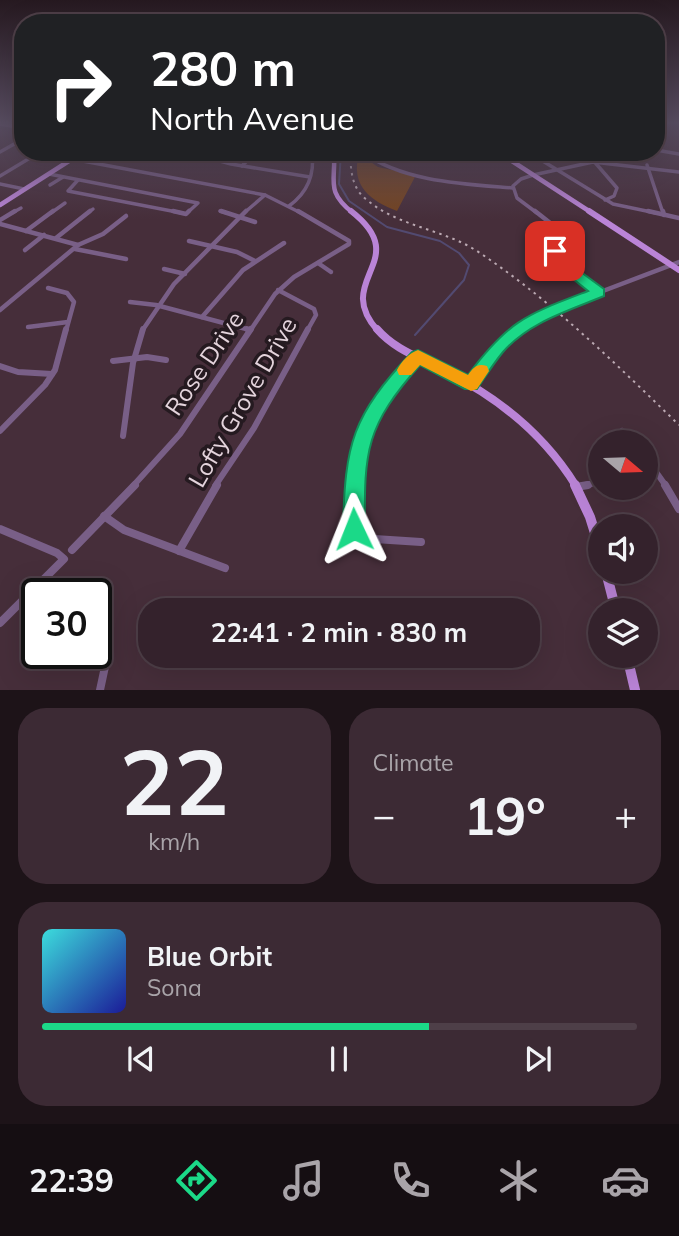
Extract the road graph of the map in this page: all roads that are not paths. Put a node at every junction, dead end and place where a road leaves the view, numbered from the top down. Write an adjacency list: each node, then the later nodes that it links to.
1 (25, 161): 21 (street)
2 (69, 161): 19 (main road)
3 (83, 161): 31 (street)
4 (222, 161): 14 (street)
5 (246, 161): 14 (street)
6 (311, 161): 23 (street)
7 (334, 161): 72 (main road)
8 (372, 161): 28 (street)
9 (513, 161): 20 (main road)
10 (517, 161): 20 (main road)
11 (542, 161): 16 (street)
12 (592, 161): 15 (street); 16 (street); 32 (street)
13 (276, 164): 17 (street)
14 (242, 166): 17 (street)
15 (647, 166): 18 (street); 40 (street)
16 (555, 169): 20 (street); 32 (street)
17 (270, 171): 23 (street)
18 (679, 171)
19 (48, 174): 22 (street); 29 (main road)
20 (535, 174): 24 (street); 58 (main road)
21 (0, 176)
22 (63, 177): 25 (street); 27 (street)
23 (310, 177): 36 (street)
24 (521, 179): 28 (street)
25 (78, 180): 30 (street); 35 (street)
26 (0, 184): 29 (street)
27 (50, 185)
28 (513, 188): 64 (street)
29 (24, 189): 34 (main road)
30 (155, 194): 35 (street); 35 (street)
31 (265, 195): 36 (street); 42 (street)
32 (605, 200): 40 (street)
33 (65, 203): 46 (street)
34 (0, 205)
35 (141, 205)
36 (289, 206): 52 (street)
37 (21, 208): 44 (street)
38 (93, 209): 48 (street)
39 (220, 211): 42 (street)
40 (664, 215): 43 (street)
41 (126, 216): 53 (street)
42 (238, 216): 45 (street); 51 (street)
43 (679, 218)
44 (0, 222): 46 (street)
45 (255, 222)
46 (26, 231): 47 (street)
47 (44, 235): 48 (street); 54 (street)
48 (56, 238): 53 (street)
49 (189, 241): 51 (street)
50 (284, 243): 56 (street)
51 (210, 246): 56 (street); 61 (street)
52 (346, 246): 57 (street, Rose Drive)
53 (77, 247): 55 (street); 67 (street)
54 (25, 250)
55 (126, 259)
56 (255, 261): 68 (street)
57 (318, 263): 60 (street); 63 (street, Rose Drive)
58 (677, 265): 64 (street)
59 (164, 269): 61 (street)
60 (331, 272)
61 (185, 274): 66 (street)
62 (48, 288): 69 (street)
63 (278, 290): 71 (street, Rose Drive); 90 (street, Lofty Grove Drive)
64 (599, 293): 78 (street)
65 (130, 302): 66 (street)
66 (156, 305): 68 (street); 73 (street)
67 (0, 310)
68 (202, 317): 71 (street)
69 (68, 322): 70 (street); 77 (street)
70 (29, 327)
71 (250, 330): 86 (street, Rose Drive)
72 (418, 357): 78 (main road); 88 (street)
73 (135, 358): 74 (street); 75 (street); 80 (street)
74 (166, 360)
75 (113, 361)
76 (0, 366): 77 (street)
77 (52, 374): 79 (street)
78 (471, 384): 83 (main road)
79 (0, 431)
80 (122, 436)
81 (658, 475): 84 (street)
82 (588, 484): 83 (street)
83 (576, 487): 85 (main road)
84 (679, 509)
85 (589, 514)
86 (104, 516): 89 (street, Rose Drive); 90 (street)
87 (0, 529): 92 (street)
88 (421, 542)
89 (72, 550)
90 (179, 551): 91 (street)
91 (225, 568)
92 (0, 623)
93 (630, 668): 96 (main road)
94 (104, 669): 95 (street)
95 (100, 690)
96 (635, 690)

